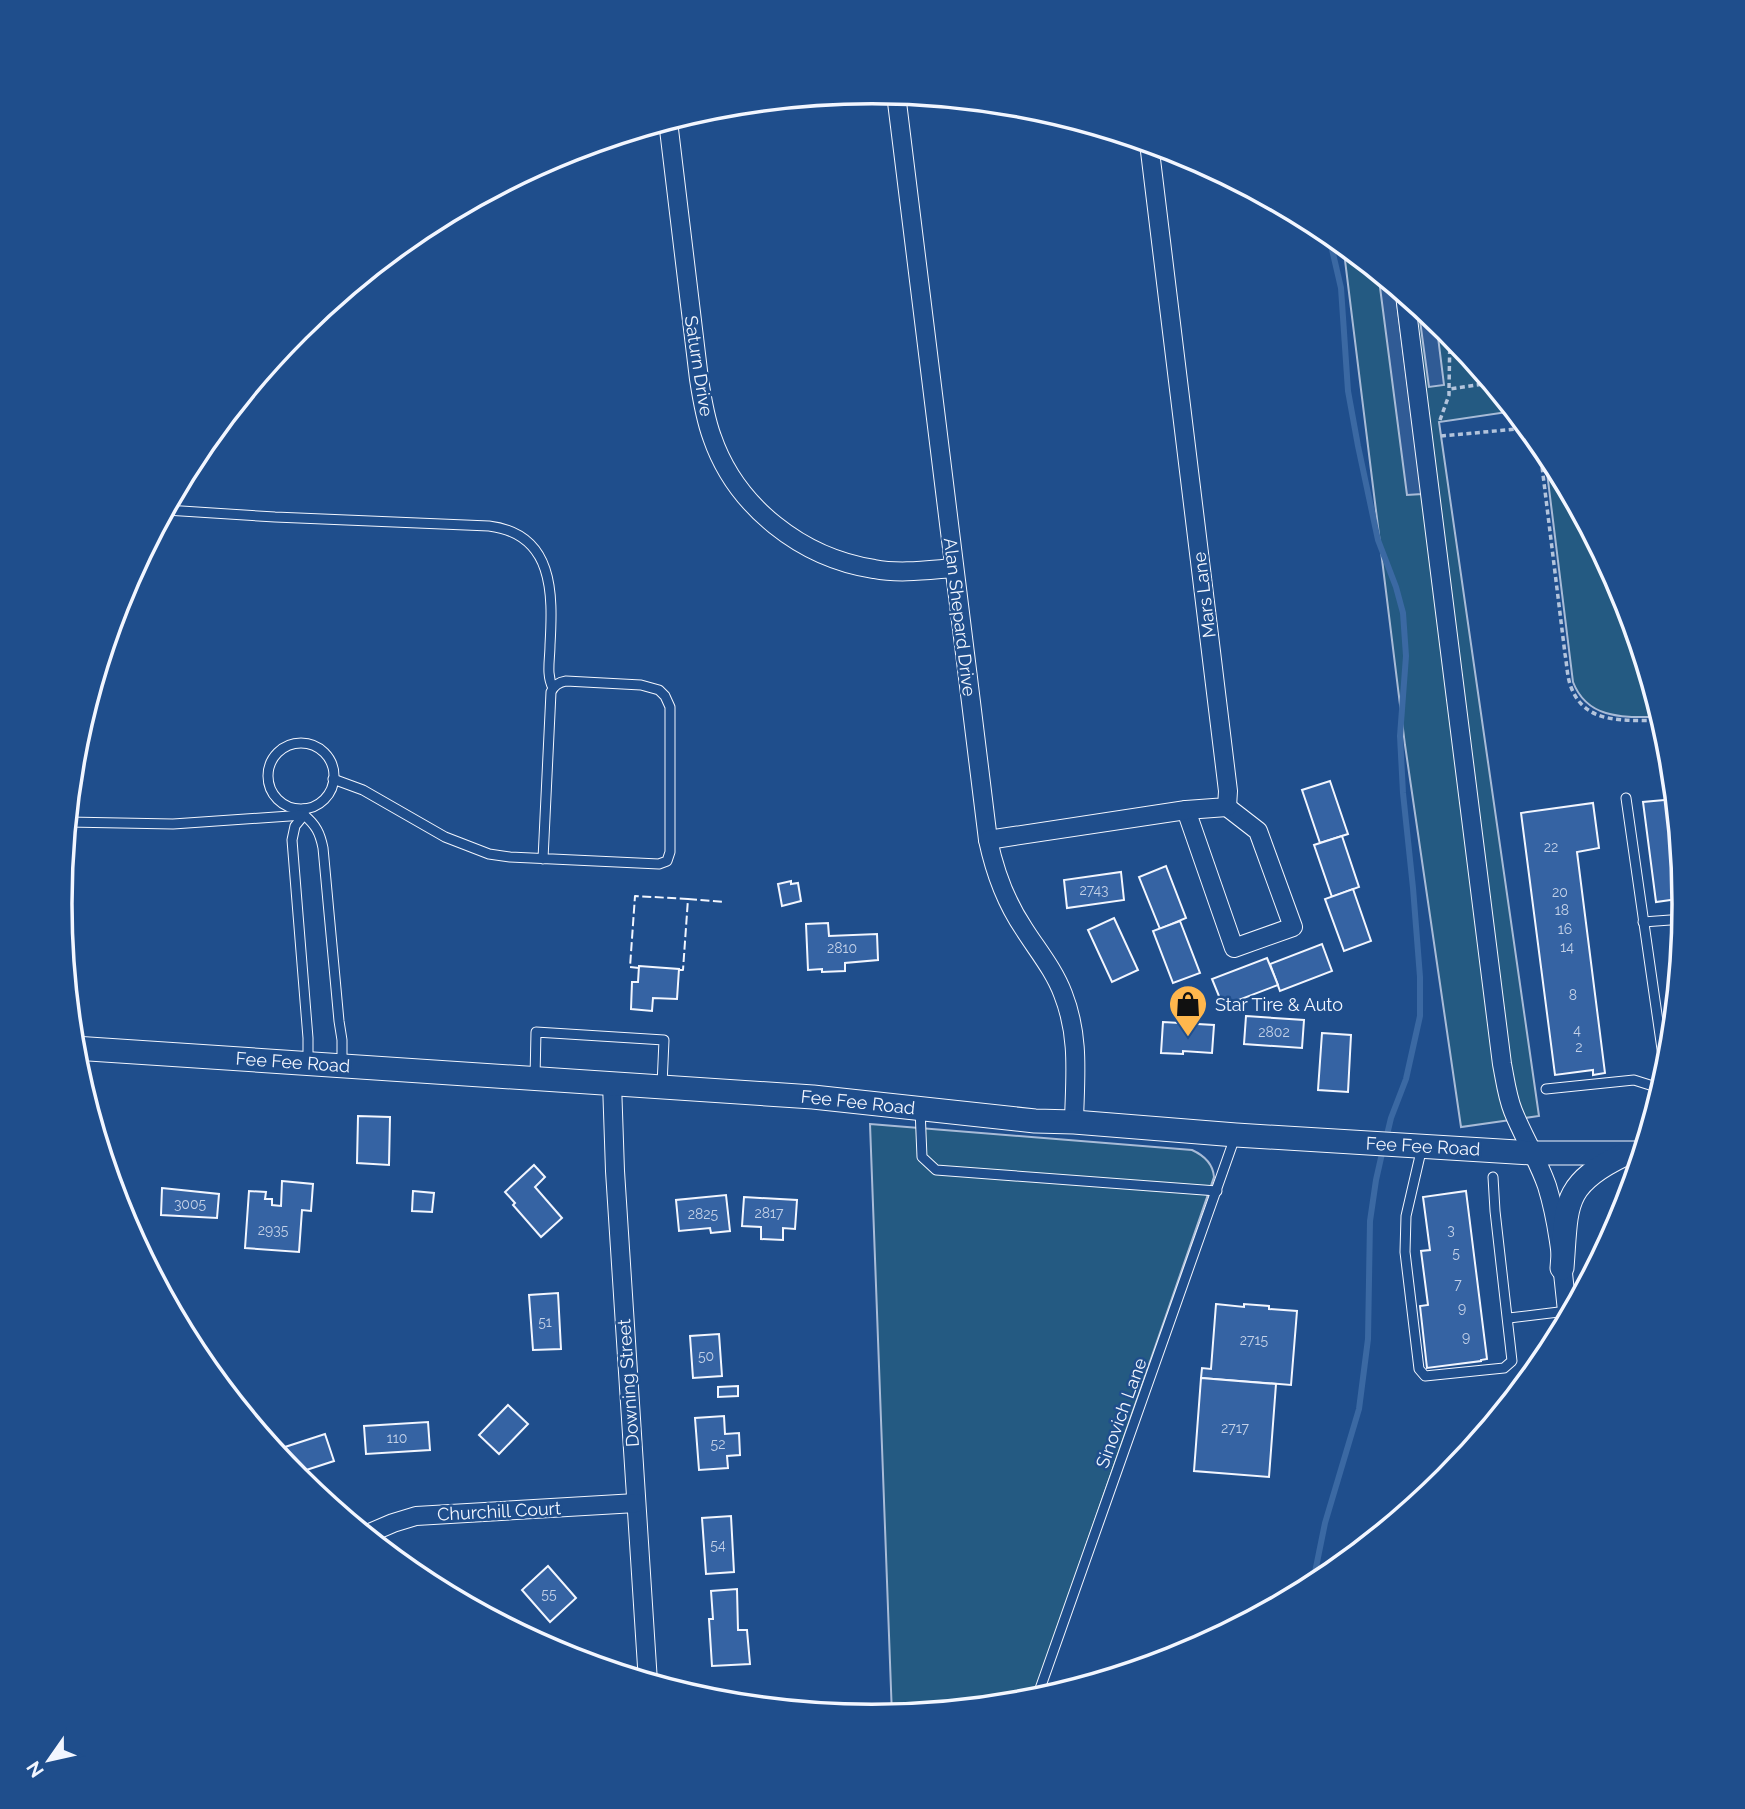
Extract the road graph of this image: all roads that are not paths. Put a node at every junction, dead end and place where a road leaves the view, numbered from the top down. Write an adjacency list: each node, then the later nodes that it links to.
1 (897, 104): 6 (street, Alan Shepard Drive)
2 (669, 130): 6 (street, Saturn Drive)
3 (1150, 154): 10 (street, Mars Lane)
4 (1407, 308): 31 (street)
5 (175, 511): 7 (lane)
6 (954, 568): 14 (street, Alan Shepard Drive)
7 (553, 688): 15 (lane); 15 (lane)
8 (333, 779): 12 (lane); 12 (lane); 15 (lane)
9 (1626, 798): 17 (lane)
10 (1227, 807): 11 (street); 11 (street)
11 (1186, 810): 14 (street)
12 (304, 812): 13 (lane); 20 (lane); 21 (lane)
13 (76, 822)
14 (988, 840): 28 (street, Alan Shepard Drive)
15 (542, 859)
16 (1673, 920): 17 (lane)
17 (1643, 922): 18 (lane)
18 (1661, 1042)
19 (85, 1049): 20 (street, Fee Fee Road)
20 (308, 1062): 21 (street, Fee Fee Road)
21 (342, 1065): 22 (street, Fee Fee Road)
22 (535, 1078): 23 (street, Fee Fee Road); 25 (lane)
23 (612, 1083): 25 (street, Fee Fee Road); 39 (street, Downing Street)
24 (1652, 1086): 26 (lane)
25 (662, 1087): 27 (street, Fee Fee Road)
26 (1546, 1088)
27 (920, 1108): 28 (street, Fee Fee Road); 34 (lane)
28 (1074, 1122): 29 (street, Fee Fee Road)
29 (1236, 1135): 30 (street, Fee Fee Road); 34 (lane, Sinovich Lane)
30 (1419, 1146): 31 (street, Fee Fee Road); 38 (lane)
31 (1532, 1153): 32 (street, Fee Fee Road); 35 (street)
32 (1634, 1153): 35 (street)
33 (1493, 1177): 38 (lane)
34 (1217, 1191): 42 (lane, Sinovich Lane)
35 (1562, 1268): 36 (street)
36 (1566, 1305)
37 (1559, 1315): 38 (lane)
38 (1508, 1318)
39 (636, 1503): 40 (street, Churchill Court); 41 (street, Downing Street)
40 (374, 1531)
41 (647, 1673)
42 (1041, 1687)

